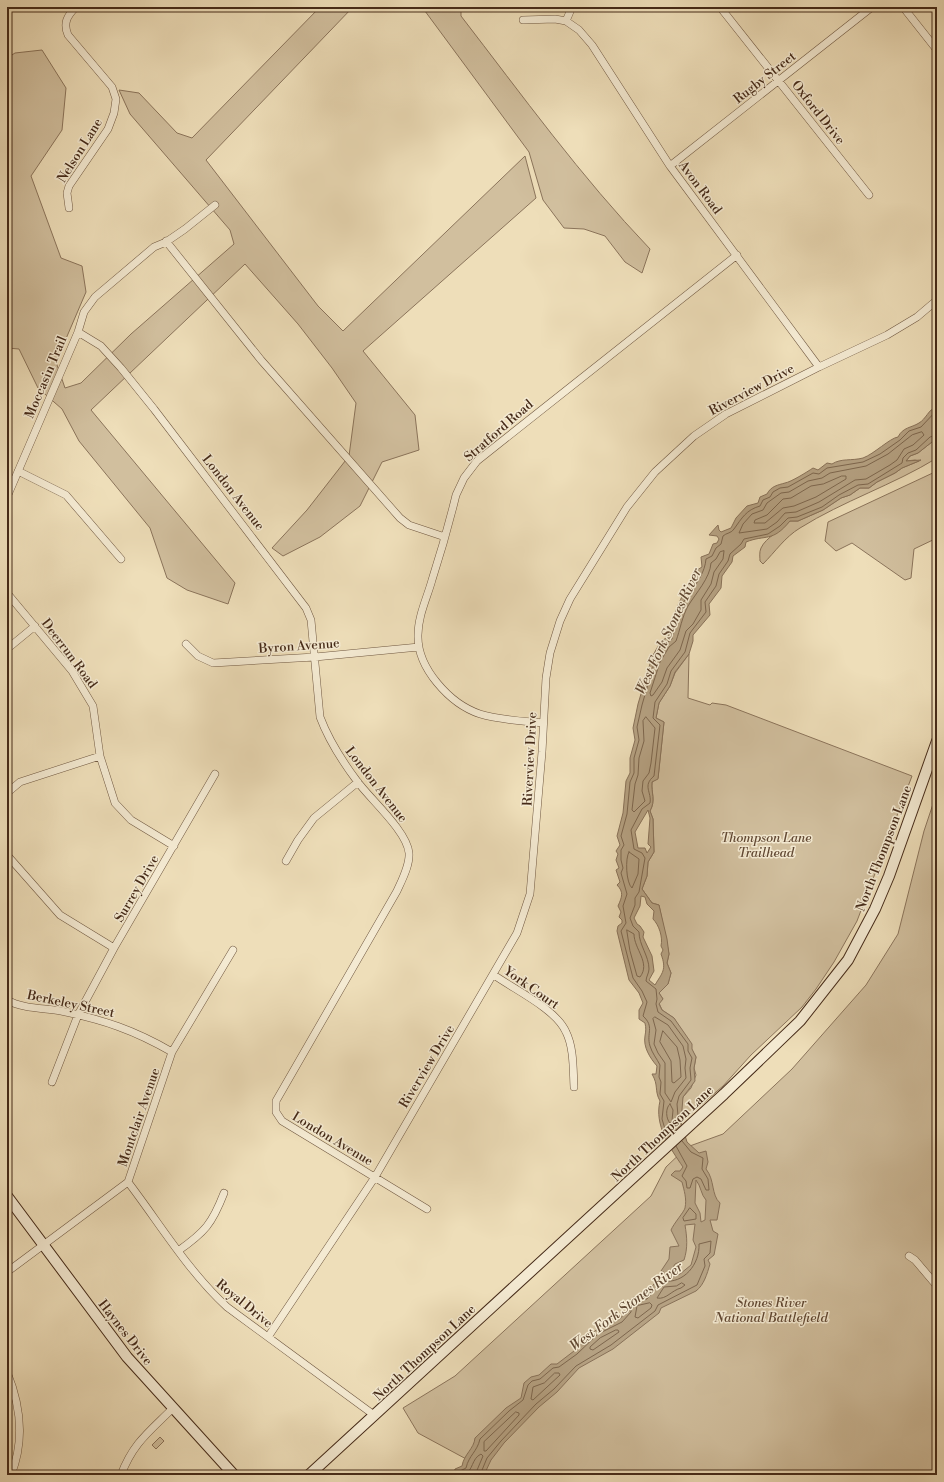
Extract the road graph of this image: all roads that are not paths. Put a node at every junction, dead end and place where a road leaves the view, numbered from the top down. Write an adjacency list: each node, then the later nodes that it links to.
1 (76, 7): 13 (street, Nelson Lane)
2 (572, 7): 6 (street)
3 (720, 7): 9 (street, Oxford Drive)
4 (872, 7): 9 (street, Rugby Street)
5 (903, 7): 8 (street)
6 (567, 18): 7 (street); 10 (street, Avon Road)
7 (523, 20)
8 (937, 50)
9 (779, 81): 10 (street, Rugby Street); 11 (street, Oxford Drive)
10 (670, 166): 15 (street, Avon Road)
11 (869, 195)
12 (215, 205): 14 (street, Moccasin Trail)
13 (69, 208)
14 (166, 242): 17 (street, Moccasin Trail); 21 (street)
15 (737, 255): 18 (street, Avon Road); 21 (street, Stratford Road)
16 (937, 300): 18 (street, Riverview Drive)
17 (78, 332): 19 (street, Moccasin Trail); 28 (street, London Avenue)
18 (819, 366): 29 (street, Riverview Drive)
19 (18, 471): 20 (street, Moccasin Trail); 22 (street)
20 (7, 498)
21 (445, 537): 26 (street, Stratford Road)
22 (121, 559)
23 (7, 593): 24 (street, Deerrun Road)
24 (35, 626): 27 (street); 31 (street, Deerrun Road)
25 (186, 644): 28 (street, Byron Avenue)
26 (418, 647): 28 (street, Byron Avenue); 29 (street, Stratford Road)
27 (7, 649)
28 (315, 657): 33 (street, London Avenue)
29 (543, 723): 40 (street, Riverview Drive)
30 (937, 741): 59 (main road, North Thompson Lane)
31 (100, 756): 34 (street); 35 (street, Deerrun Road)
32 (215, 774): 35 (street, Surrey Drive)
33 (358, 782): 37 (street); 46 (street, London Avenue)
34 (7, 793)
35 (174, 846): 38 (street, Surrey Drive)
36 (7, 855): 38 (street)
37 (286, 861)
38 (114, 948): 42 (street, Surrey Drive)
39 (233, 950): 43 (street, Montclair Avenue)
40 (494, 976): 45 (street, York Court); 46 (street, Riverview Drive)
41 (7, 1000): 42 (street, Berkeley Street)
42 (78, 1015): 43 (street, Berkeley Street); 44 (street, Surrey Drive)
43 (172, 1052): 47 (street, Montclair Avenue)
44 (52, 1082)
45 (574, 1087)
46 (375, 1177): 50 (street, London Avenue); 56 (street, Riverview Drive)
47 (128, 1182): 51 (street, Montclair Avenue); 52 (street, Royal Drive)
48 (224, 1193): 52 (street)
49 (7, 1196): 51 (main road, Haynes Drive)
50 (427, 1209)
51 (43, 1245): 54 (street, Montclair Avenue); 58 (main road, Haynes Drive)
52 (178, 1251): 56 (street, Royal Drive)
53 (909, 1256): 55 (street)
54 (7, 1272)
55 (937, 1286)
56 (268, 1337): 59 (street, Royal Drive)
57 (7, 1372): 60 (street)
58 (173, 1408): 61 (street); 62 (main road, Haynes Drive)
59 (374, 1415): 63 (main road, North Thompson Lane)
60 (11, 1475)
61 (121, 1475)
62 (234, 1475)
63 (309, 1475)

